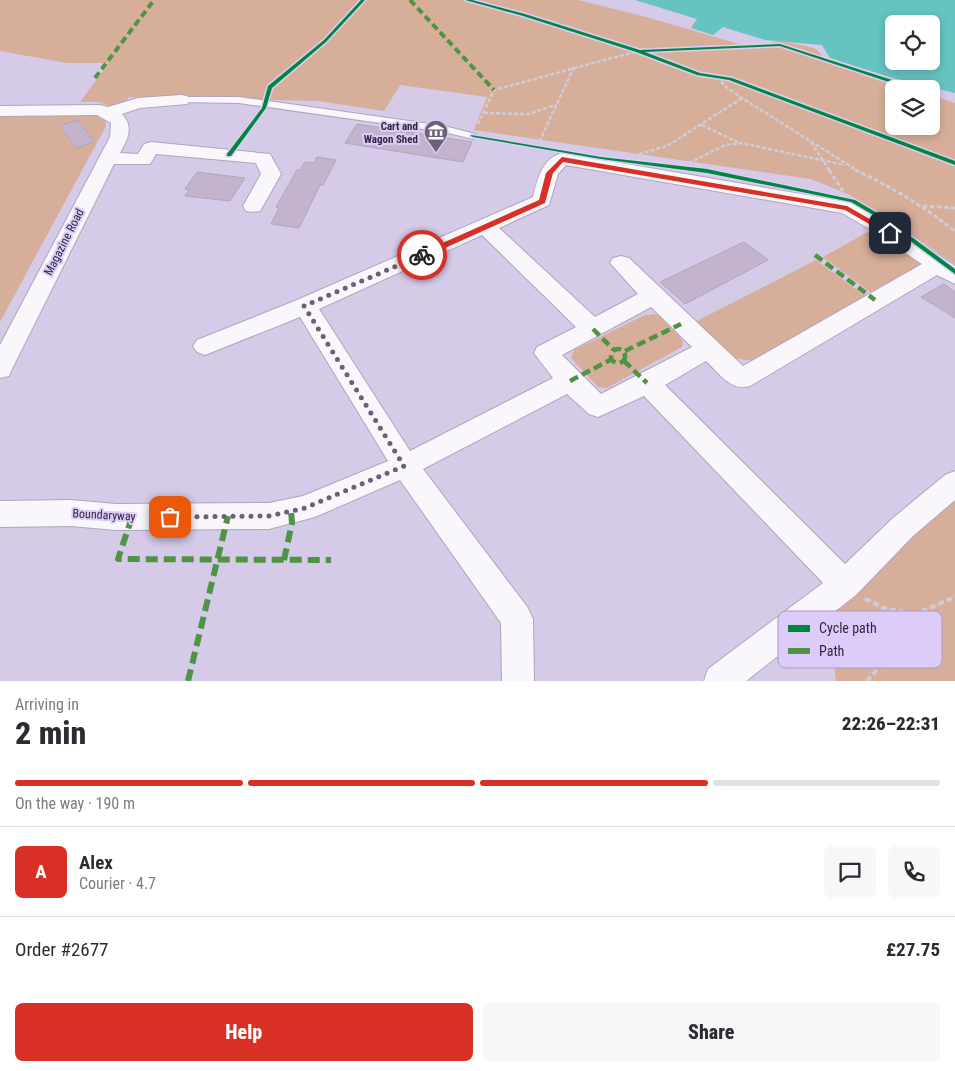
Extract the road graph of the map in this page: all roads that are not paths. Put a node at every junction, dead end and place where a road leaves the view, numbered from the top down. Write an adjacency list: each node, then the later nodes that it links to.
1 (181, 100): 3 (street); 4 (lane)
2 (0, 111): 3 (street)
3 (111, 115): 5 (street, Magazine Road)
4 (473, 136)
5 (108, 158): 6 (street); 15 (street, Magazine Road)
6 (253, 206)
7 (486, 227): 9 (street); 11 (street); 12 (street)
8 (621, 263): 10 (street)
9 (946, 270): 14 (street)
10 (653, 296): 12 (street); 14 (street)
11 (304, 306): 13 (street); 18 (street)
12 (593, 329): 16 (street)
13 (205, 346)
14 (708, 349): 17 (street)
15 (0, 368)
16 (570, 381): 17 (street); 18 (street, Boundaryway)
17 (647, 383): 21 (street)
18 (404, 466): 20 (street, Boundaryway); 24 (street)
19 (955, 483): 21 (street)
20 (0, 514)
21 (845, 585): 22 (street)
22 (811, 611)
23 (778, 636): 25 (street)
24 (518, 681)
25 (720, 681)

